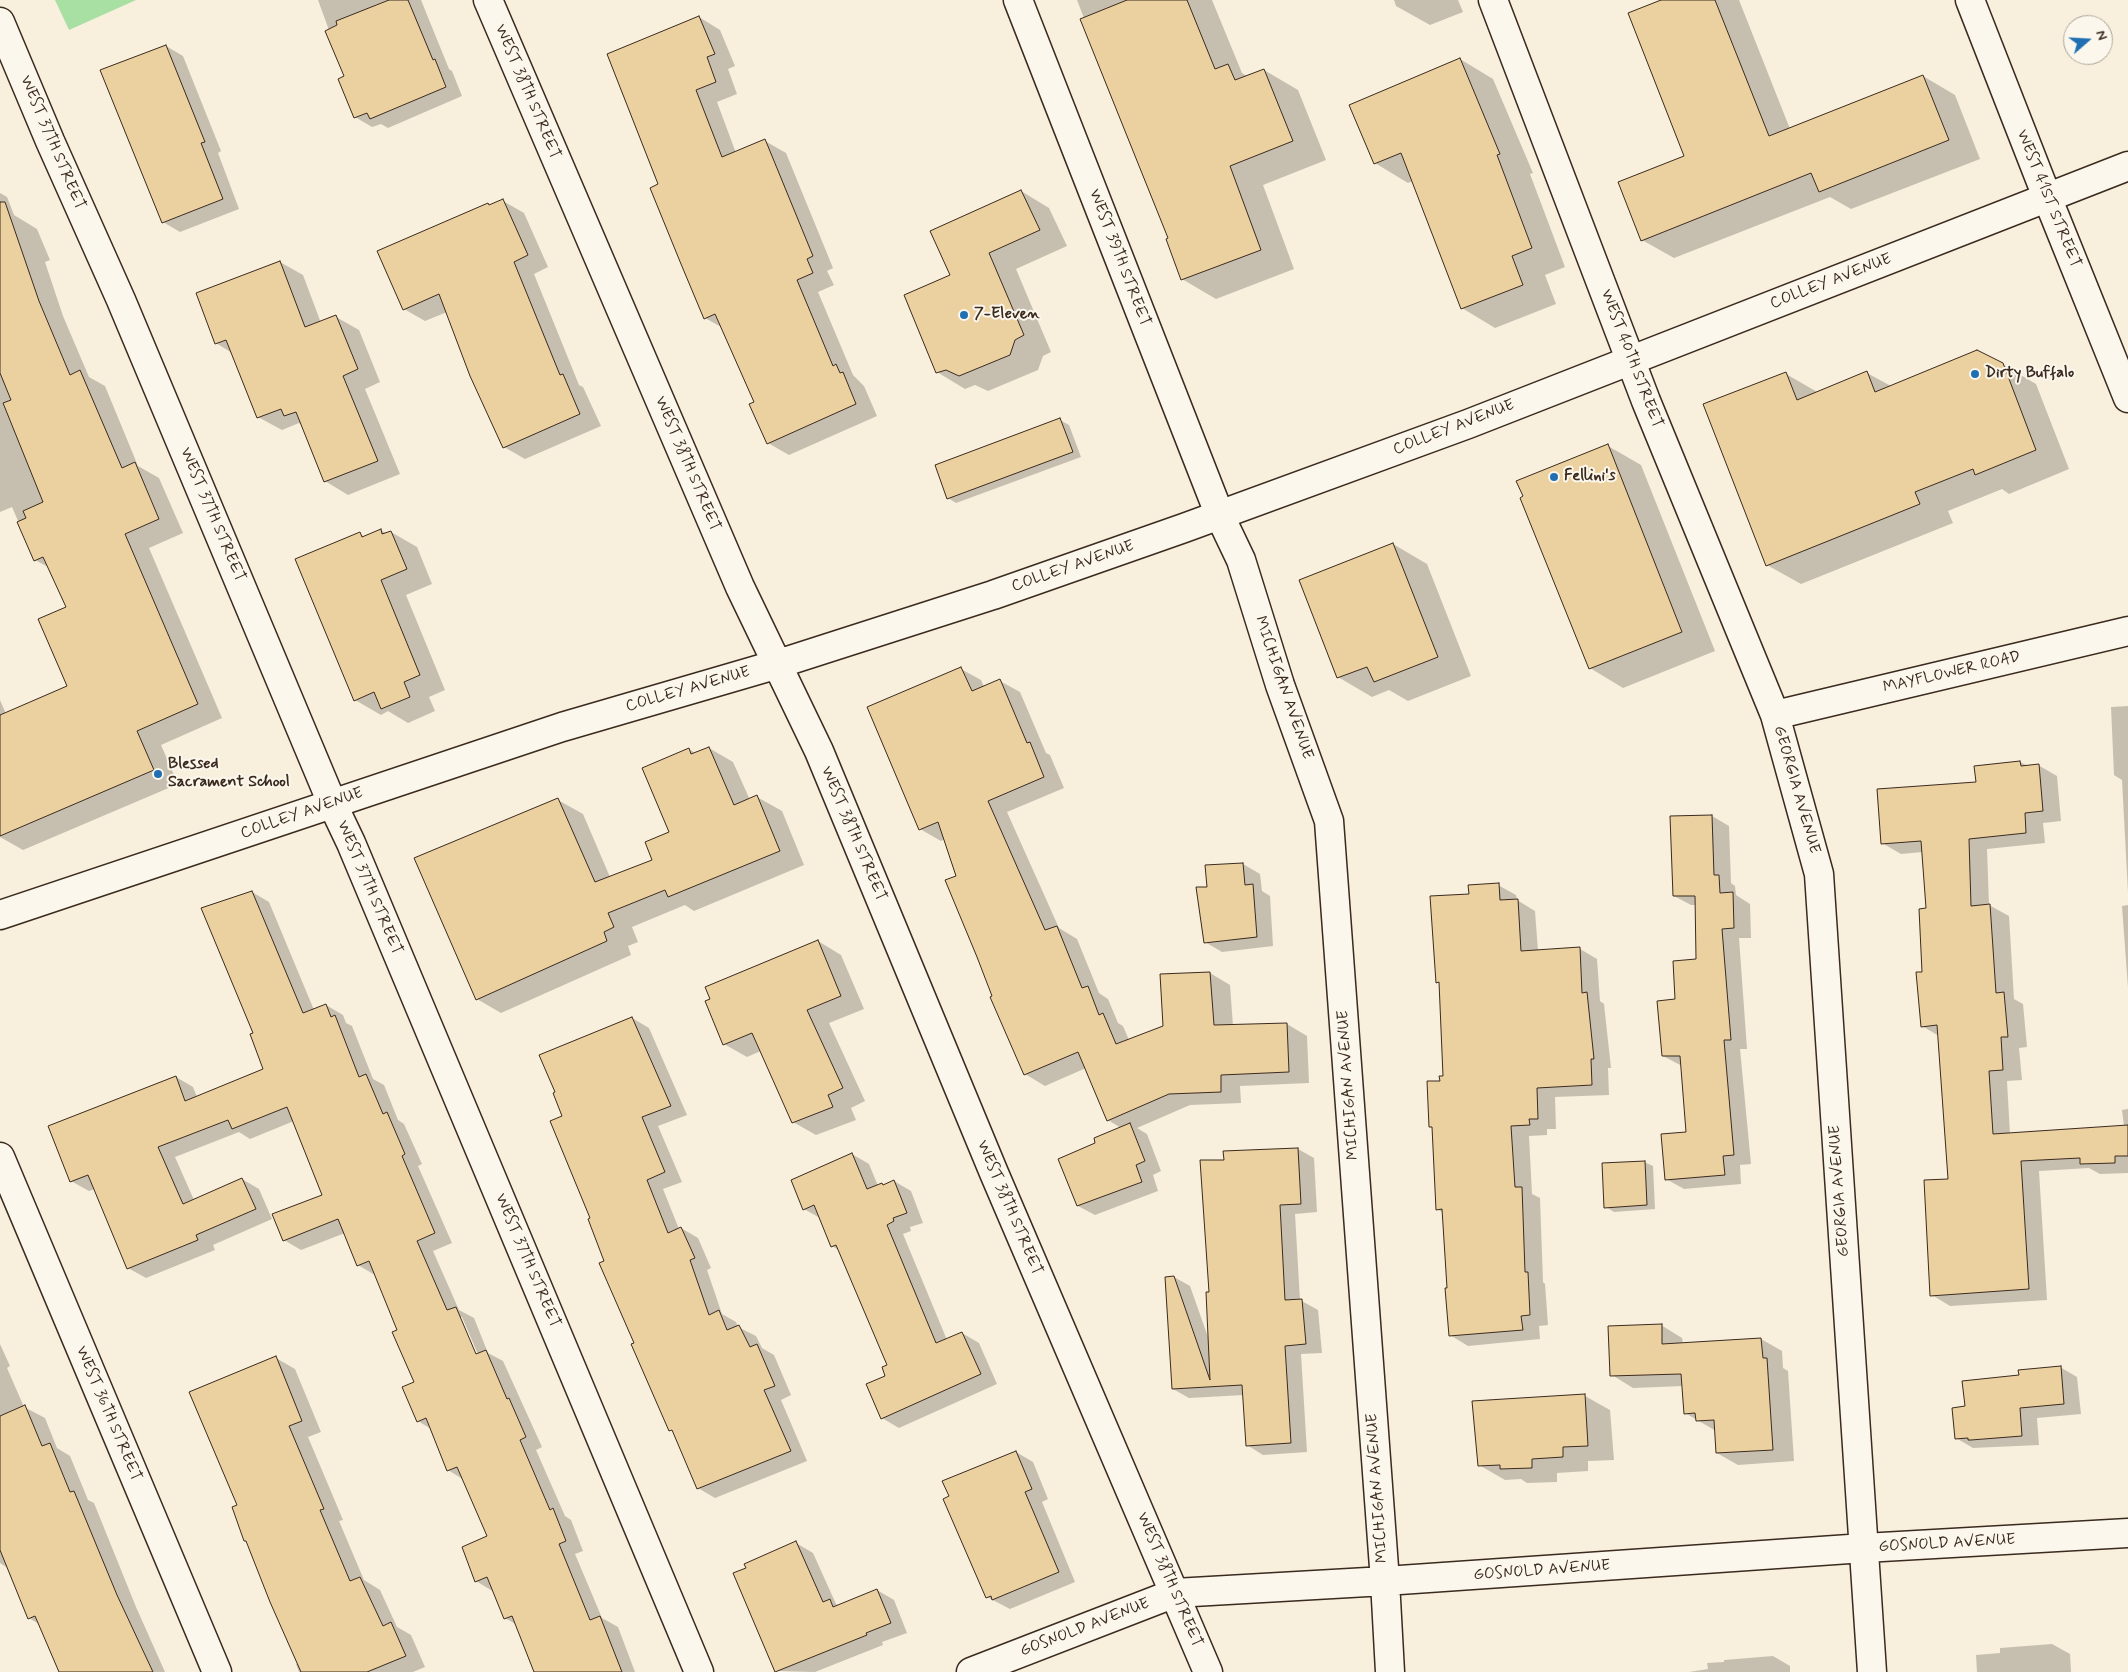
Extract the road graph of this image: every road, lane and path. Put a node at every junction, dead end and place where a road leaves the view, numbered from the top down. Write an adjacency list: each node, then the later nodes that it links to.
1 (488, 0): 12 (street, WEST 38TH STREET)
2 (1018, 0): 10 (street, WEST 39TH STREET)
3 (1493, 0): 8 (street, WEST 40TH STREET)
4 (1970, 0): 7 (street, WEST 41ST STREET)
5 (0, 22): 14 (street, WEST 37TH STREET)
6 (2128, 166): 7 (street, COLLEY AVENUE)
7 (2047, 197): 8 (street, COLLEY AVENUE); 9 (street, WEST 41ST STREET)
8 (1631, 360): 10 (street, COLLEY AVENUE); 13 (street, WEST 40TH STREET)
9 (2128, 398)
10 (1220, 516): 12 (street, COLLEY AVENUE); 19 (street, MICHIGAN AVENUE)
11 (2128, 631): 13 (street, MAYFLOWER ROAD)
12 (778, 664): 14 (street, COLLEY AVENUE); 20 (street, WEST 38TH STREET)
13 (1775, 715): 18 (street, GEORGIA AVENUE)
14 (332, 804): 15 (street, COLLEY AVENUE); 22 (street, WEST 37TH STREET)
15 (0, 915)
16 (0, 1156): 21 (street, WEST 36TH STREET)
17 (2128, 1533): 18 (street, GOSNOLD AVENUE)
18 (1864, 1548): 19 (street, GOSNOLD AVENUE); 26 (street, GEORGIA AVENUE)
19 (1385, 1582): 20 (street, GOSNOLD AVENUE); 25 (street, MICHIGAN AVENUE)
20 (1175, 1593): 23 (street, GOSNOLD AVENUE); 24 (street, WEST 38TH STREET)
21 (217, 1672)
22 (699, 1672)
23 (971, 1672)
24 (1208, 1672)
25 (1390, 1672)
26 (1872, 1672)

